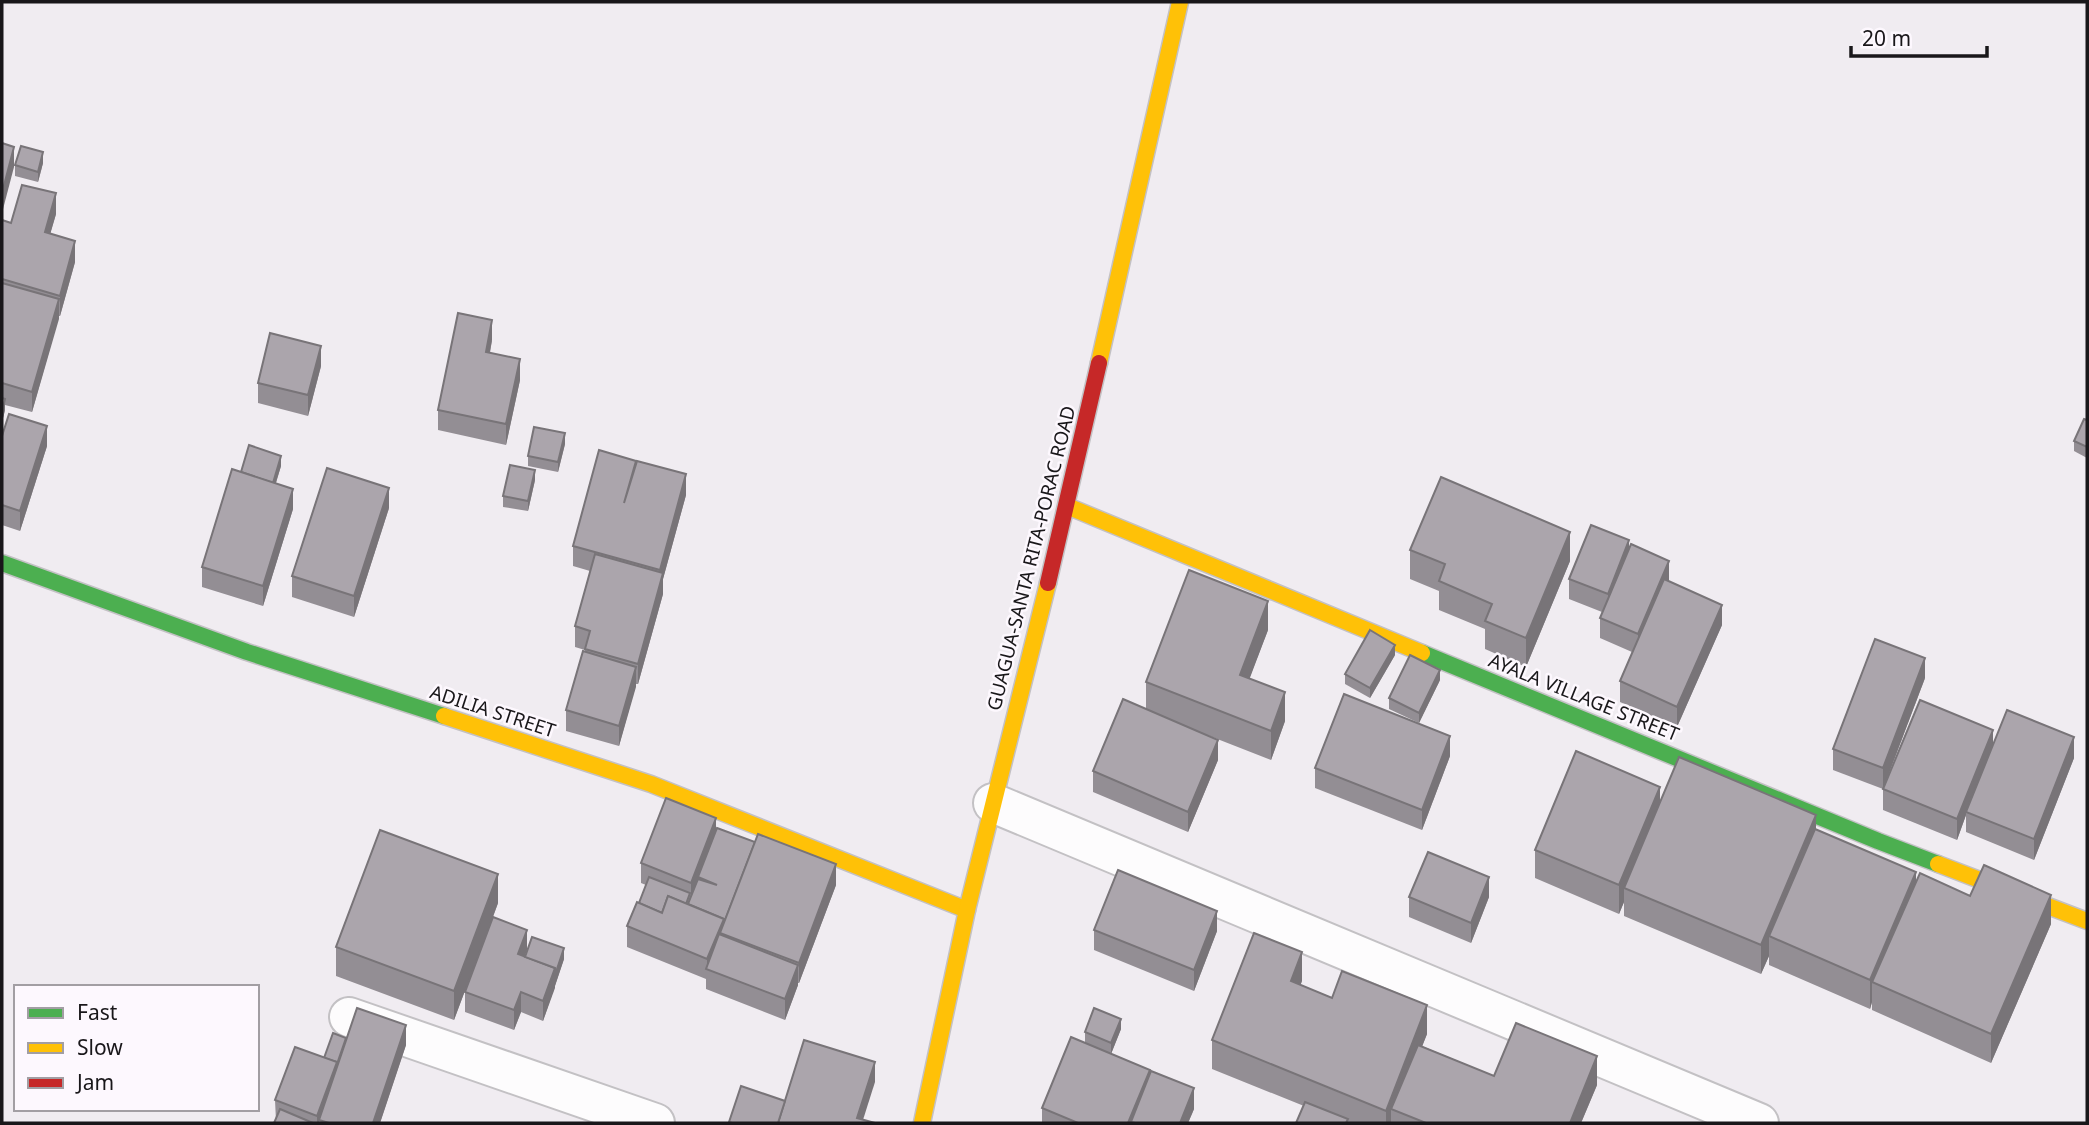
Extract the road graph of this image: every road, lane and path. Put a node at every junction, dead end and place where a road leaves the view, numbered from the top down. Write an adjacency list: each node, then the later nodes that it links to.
1 (1180, 2): 2 (street, GUAGUA-SANTA RITA-PORAC ROAD)
2 (1067, 506): 4 (street, GUAGUA-SANTA RITA-PORAC ROAD); 6 (street, AYALA VILLAGE STREET)
3 (2, 563): 5 (street, ADILIA STREET)
4 (993, 803): 5 (street, GUAGUA-SANTA RITA-PORAC ROAD); 10 (street)
5 (967, 910): 9 (street, GUAGUA-SANTA RITA-PORAC ROAD)
6 (2087, 921)
7 (349, 1017): 8 (street)
8 (655, 1123)
9 (922, 1123)
10 (1759, 1123)

